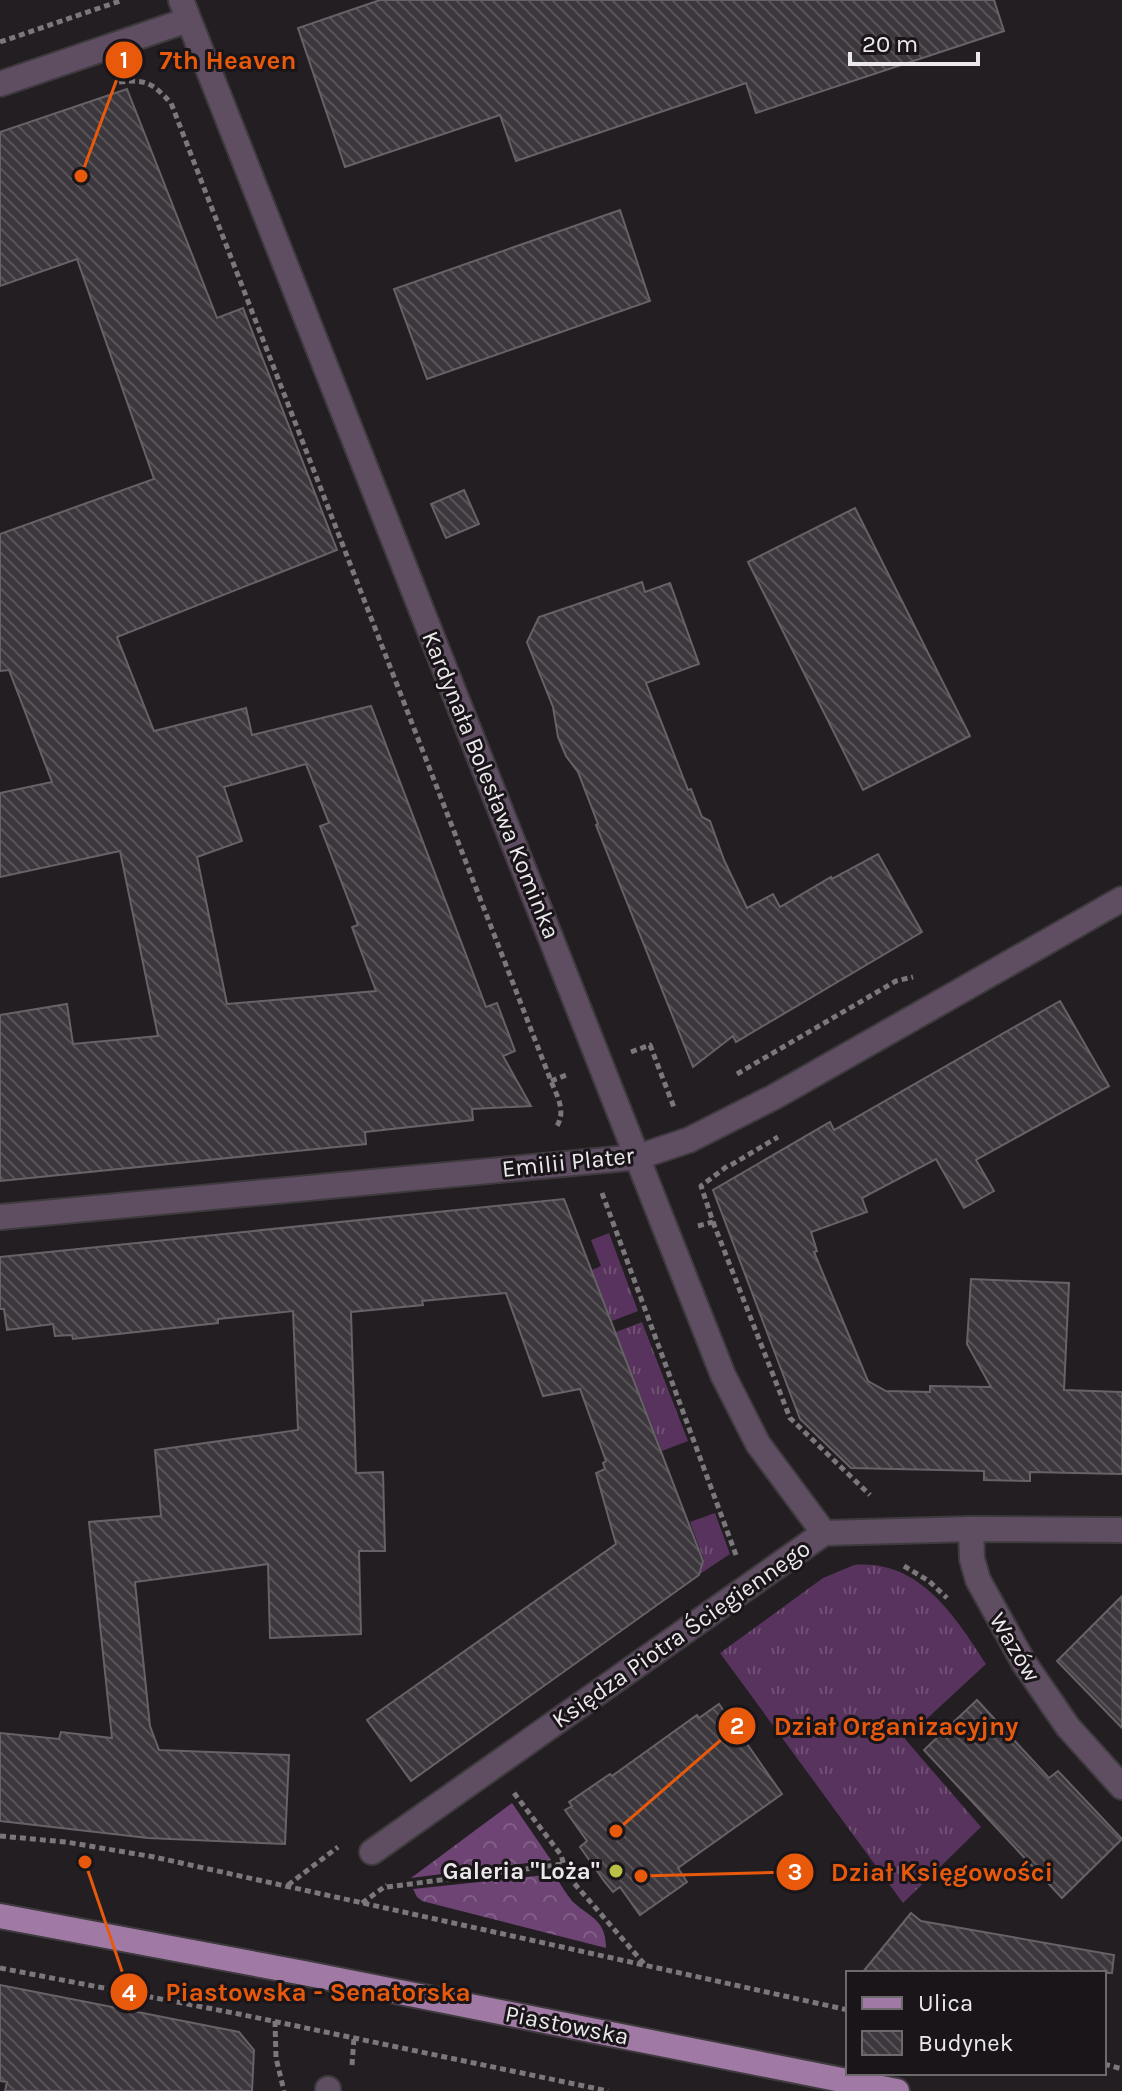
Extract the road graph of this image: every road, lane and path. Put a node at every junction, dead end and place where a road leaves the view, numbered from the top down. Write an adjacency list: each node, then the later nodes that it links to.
1 (123, 0): 3 (path)
2 (185, 10): 4 (street); 8 (street, Kardynała Bolesława Kominka)
3 (0, 42)
4 (0, 84)
5 (107, 85): 7 (path)
6 (1122, 899): 8 (street, Emilii Plater)
7 (551, 1133)
8 (638, 1157): 10 (street, Emilii Plater); 15 (street, Kardynała Bolesława Kominka)
9 (599, 1186): 17 (path)
10 (0, 1217)
11 (713, 1222): 12 (path)
12 (879, 1497)
13 (971, 1529): 14 (street, Księdza Piotra Ściegiennego); 15 (street, Księdza Piotra Ściegiennego); 19 (street, Wazów)
14 (1122, 1530)
15 (824, 1533): 23 (street, Księdza Piotra Ściegiennego)
16 (899, 1563): 18 (path)
17 (724, 1564)
18 (957, 1607)
19 (1122, 1787)
20 (502, 1802): 24 (path)
21 (0, 1836): 26 (path)
22 (349, 1839): 26 (path)
23 (372, 1852)
24 (564, 1864): 27 (path); 30 (path)
25 (395, 1879): 27 (path)
26 (288, 1885): 28 (path)
27 (383, 1888): 28 (path)
28 (362, 1903): 30 (path)
29 (0, 1916): 36 (main road, Piastowska)
30 (646, 1967): 32 (path)
31 (0, 1968): 33 (path)
32 (846, 2010)
33 (275, 2021): 34 (path); 35 (path)
34 (284, 2091)
35 (608, 2091)
36 (897, 2091)

